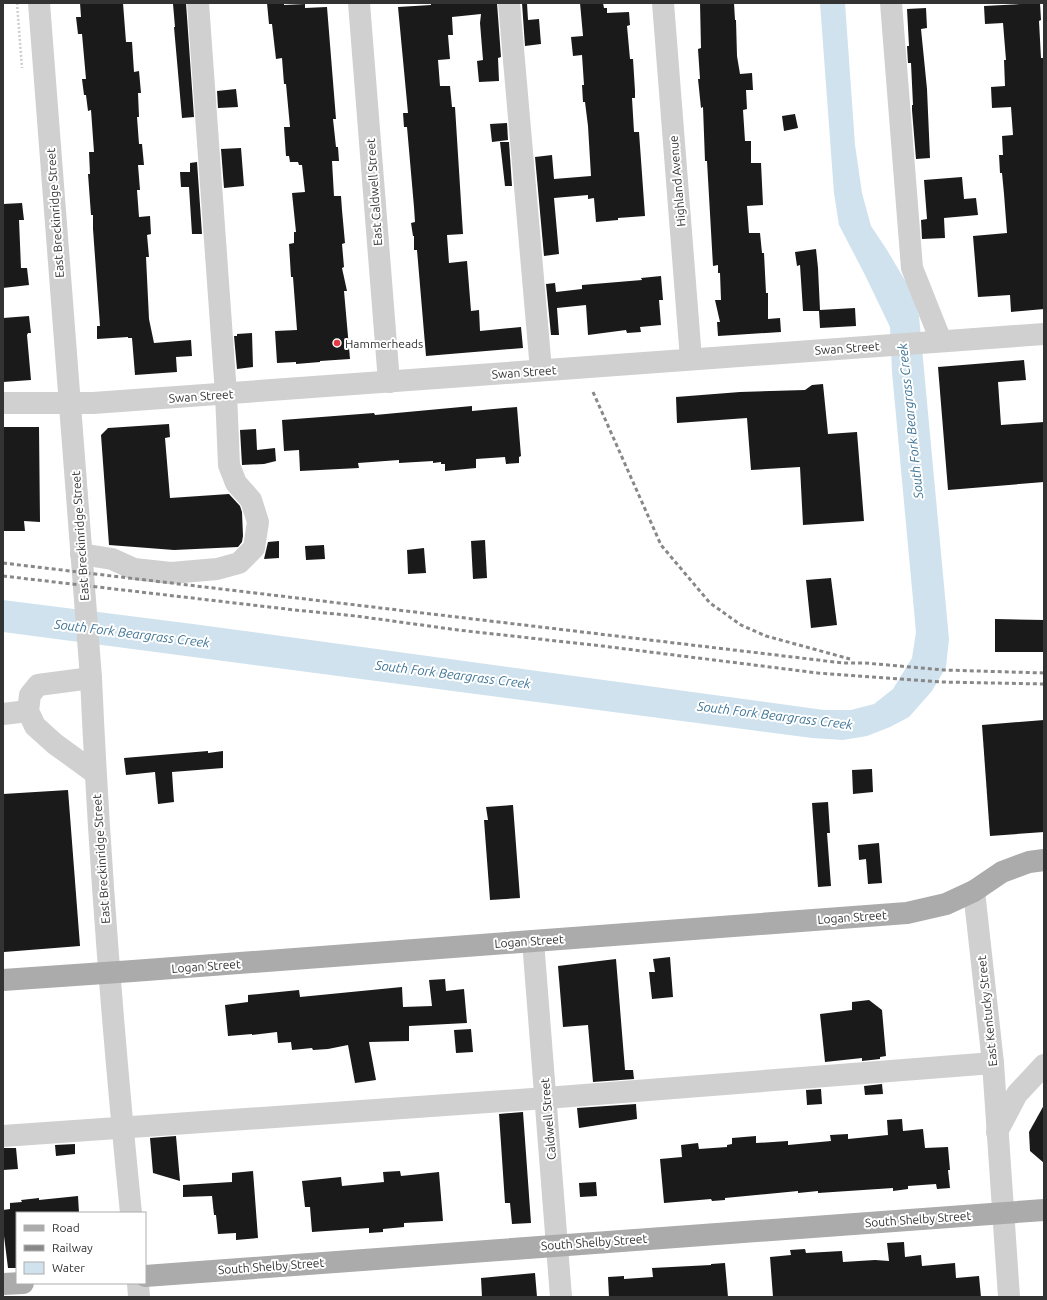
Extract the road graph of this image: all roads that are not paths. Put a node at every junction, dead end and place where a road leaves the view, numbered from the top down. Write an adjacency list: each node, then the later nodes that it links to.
1 (39, 3): 14 (street, East Breckinridge Street)
2 (198, 3): 12 (street)
3 (359, 3): 11 (street, East Caldwell Street)
4 (509, 3): 10 (street)
5 (662, 3): 9 (street, Highland Avenue)
6 (891, 3): 8 (street)
7 (1044, 334): 8 (street, Swan Street)
8 (934, 341): 9 (street, Swan Street)
9 (691, 359): 10 (street, Swan Street)
10 (541, 370): 11 (street, Swan Street)
11 (389, 382): 12 (street, Swan Street)
12 (226, 394): 14 (street, Swan Street); 15 (street)
13 (3, 403): 14 (street, Swan Street)
14 (70, 403): 15 (street, East Breckinridge Street)
15 (81, 554): 16 (street, East Breckinridge Street)
16 (91, 678): 17 (street); 19 (street, East Breckinridge Street)
17 (28, 712): 18 (street); 19 (street)
18 (3, 714)
19 (95, 773): 23 (street, East Breckinridge Street)
20 (1044, 860): 21 (main road, Logan Street)
21 (974, 891): 22 (main road, Logan Street); 25 (street, East Kentucky Street)
22 (533, 941): 23 (main road, Logan Street); 27 (street, Caldwell Street)
23 (109, 973): 24 (main road, Logan Street); 28 (street, East Breckinridge Street)
24 (3, 980)
25 (993, 1063): 27 (street); 29 (street, East Kentucky Street)
26 (1044, 1065): 29 (street)
27 (546, 1098): 28 (street); 34 (street, Caldwell Street)
28 (122, 1128): 30 (street); 32 (street, East Breckinridge Street)
29 (997, 1132): 33 (street, East Kentucky Street)
30 (3, 1136)
31 (1044, 1210): 33 (main road, South Shelby Street)
32 (131, 1212)
33 (1002, 1212): 34 (main road, South Shelby Street); 39 (street, East Kentucky Street)
34 (558, 1244): 35 (main road, South Shelby Street); 38 (street, Caldwell Street)
35 (146, 1276)
36 (138, 1284): 37 (street)
37 (139, 1297)
38 (561, 1297)
39 (1009, 1297)

